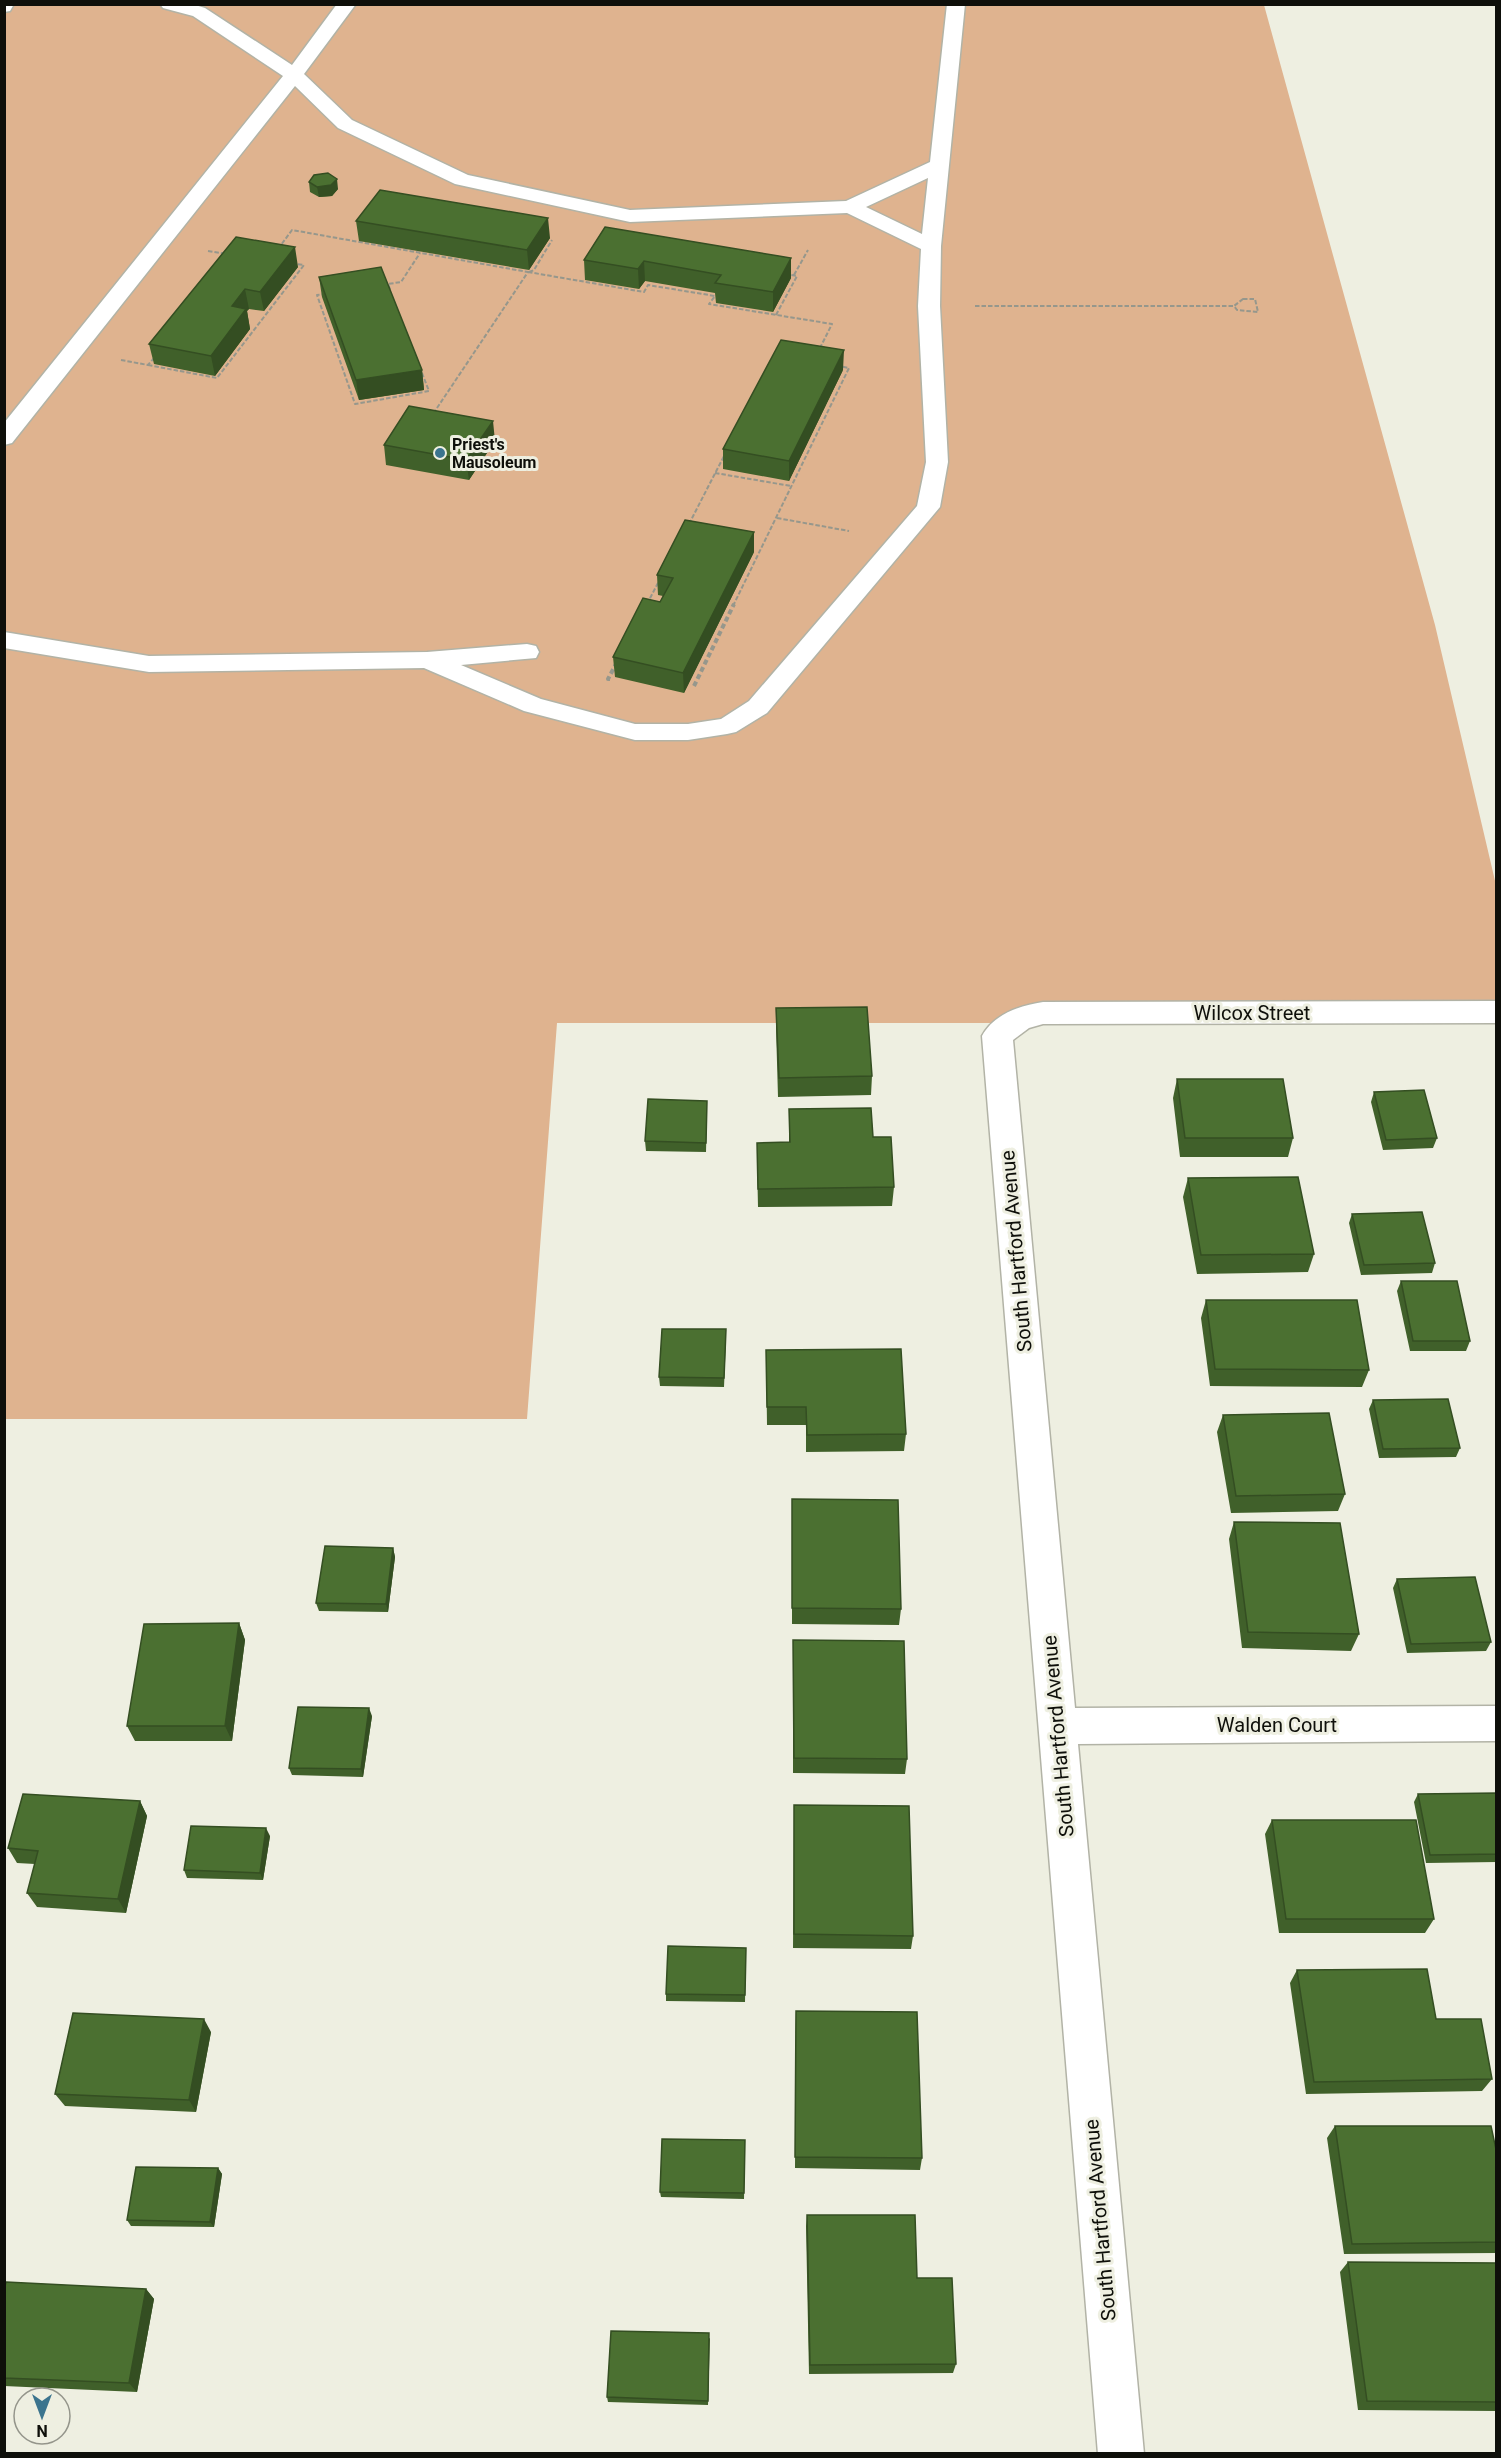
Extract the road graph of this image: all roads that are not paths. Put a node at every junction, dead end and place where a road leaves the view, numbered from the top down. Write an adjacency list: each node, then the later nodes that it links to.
1 (169, 4): 4 (lane)
2 (347, 4): 4 (lane)
3 (956, 4): 5 (lane)
4 (294, 75): 6 (lane); 8 (lane)
5 (940, 165): 6 (lane); 7 (lane)
6 (850, 207): 7 (lane)
7 (931, 246): 11 (lane)
8 (4, 438)
9 (4, 640): 11 (lane)
10 (527, 652): 11 (lane)
11 (427, 660)
12 (1497, 1012): 13 (street, Wilcox Street)
13 (1010, 1023): 15 (street, South Hartford Avenue)
14 (1497, 1723): 15 (street, Walden Court)
15 (1057, 1726): 16 (street, South Hartford Avenue)
16 (1120, 2454)

